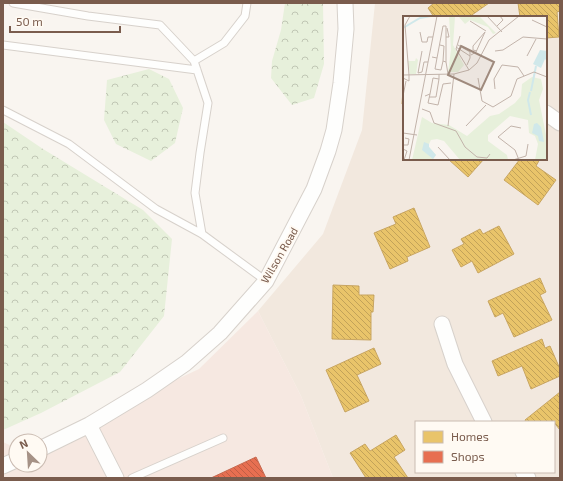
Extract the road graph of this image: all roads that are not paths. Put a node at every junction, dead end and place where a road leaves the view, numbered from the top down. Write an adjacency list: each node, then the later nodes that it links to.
1 (13, 3): 5 (lane)
2 (246, 3): 5 (lane)
3 (345, 3): 11 (street, Wilson Road)
4 (3, 45): 6 (lane)
5 (194, 61): 6 (lane)
6 (197, 70): 10 (lane)
7 (3, 110): 10 (lane)
8 (547, 114): 9 (street)
9 (560, 123)
10 (202, 234): 11 (lane)
11 (266, 281): 14 (street, Wilson Road)
12 (442, 324): 13 (street)
13 (484, 421)
14 (89, 425): 16 (street, Wilson Road); 17 (street)
15 (223, 438): 18 (lane)
16 (48, 445)
17 (116, 478)
18 (132, 478)

